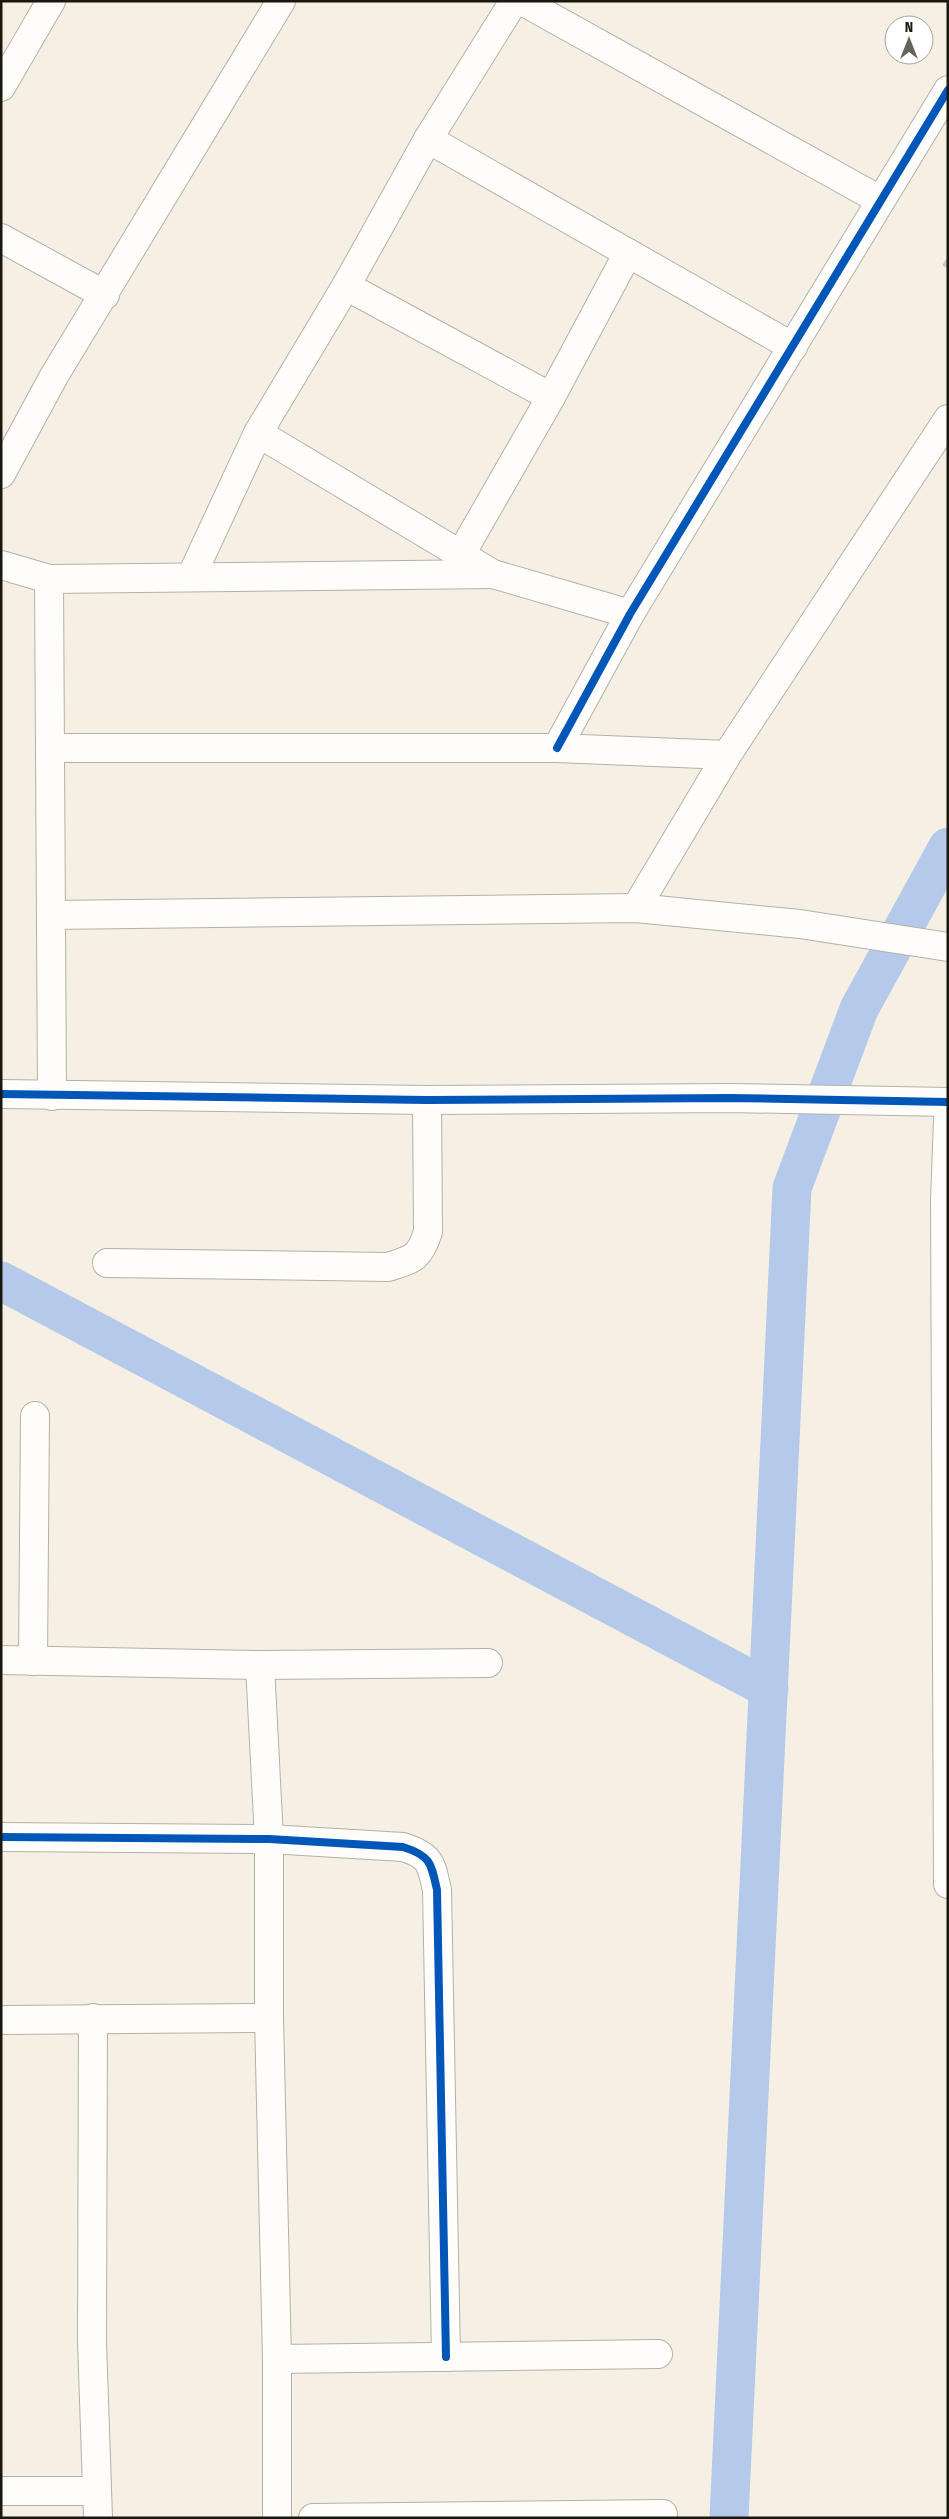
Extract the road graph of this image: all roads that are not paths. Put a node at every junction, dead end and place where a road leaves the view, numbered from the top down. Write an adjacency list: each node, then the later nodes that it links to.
1 (51, 1): 5 (street)
2 (281, 1): 13 (street)
3 (514, 1): 8 (street)
4 (522, 1): 9 (street)
5 (10, 49): 6 (street)
6 (1, 87)
7 (948, 90): 9 (street)
8 (428, 139): 11 (street); 12 (street)
9 (880, 200): 14 (street)
10 (1, 238): 13 (street)
11 (628, 253): 14 (street); 15 (street)
12 (346, 286): 15 (street); 17 (street)
13 (106, 295): 18 (street)
14 (793, 347): 25 (street)
15 (551, 397): 20 (street)
16 (948, 419): 28 (street)
17 (258, 433): 20 (street); 23 (street)
18 (8, 444): 19 (street)
19 (1, 474)
20 (461, 554): 22 (street)
21 (1, 565): 24 (street)
22 (493, 574): 23 (street); 25 (street)
23 (191, 577): 24 (street)
24 (49, 578): 26 (street)
25 (630, 614): 27 (street)
26 (50, 748): 27 (street); 30 (street)
27 (557, 748): 28 (street)
28 (727, 756): 29 (street)
29 (636, 908): 30 (street); 31 (street)
30 (51, 915): 33 (street)
31 (935, 945)
32 (1, 1094): 33 (street)
33 (52, 1096): 34 (street)
34 (427, 1100): 35 (street); 37 (street)
35 (948, 1102)
36 (948, 1118): 43 (street)
37 (107, 1262)
38 (35, 1416): 40 (street)
39 (1, 1660): 40 (street)
40 (33, 1661): 42 (street)
41 (488, 1663): 42 (street)
42 (260, 1665): 45 (street)
43 (947, 1820): 46 (street)
44 (1, 1837): 45 (street)
45 (269, 1839): 48 (street); 51 (street)
46 (948, 1884)
47 (93, 2018): 48 (street); 49 (street); 54 (street)
48 (269, 2018): 52 (street)
49 (1, 2020)
50 (658, 2354): 51 (street)
51 (446, 2357): 52 (street)
52 (277, 2359): 56 (street)
53 (1, 2491): 54 (street)
54 (97, 2505)
55 (663, 2514): 57 (street)
56 (277, 2518)
57 (313, 2518)

